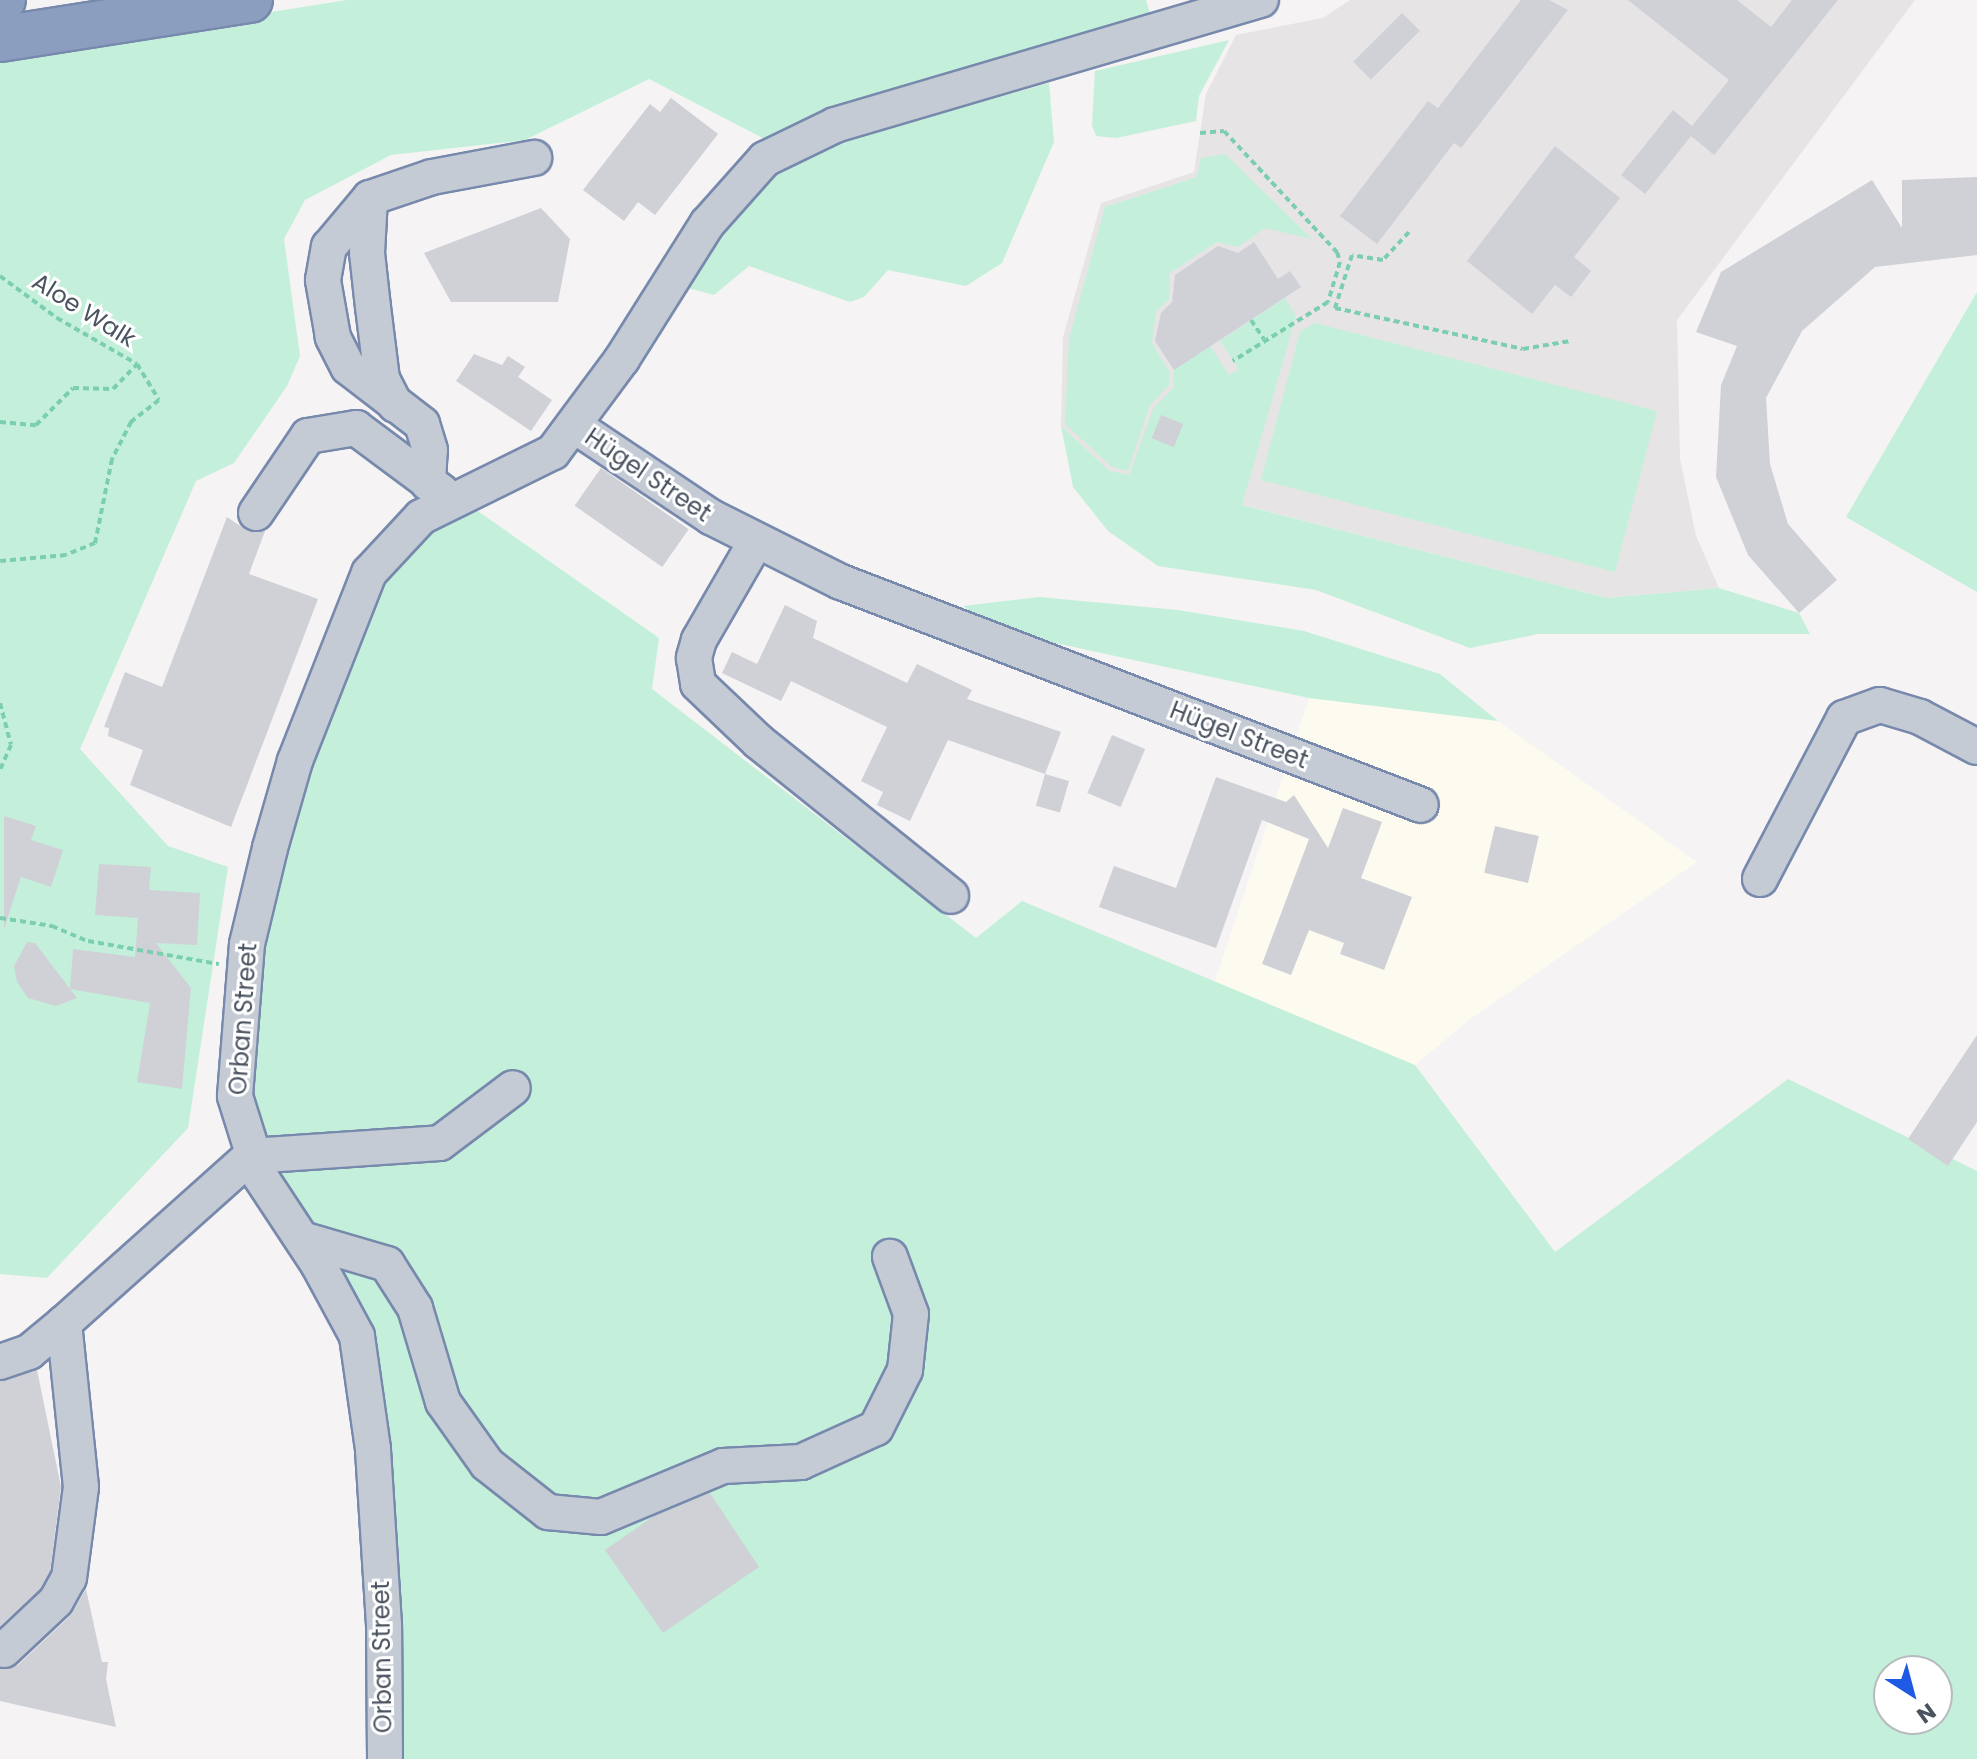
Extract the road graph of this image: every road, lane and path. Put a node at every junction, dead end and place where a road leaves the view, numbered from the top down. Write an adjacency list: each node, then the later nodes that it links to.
1 (250, 0): 3 (highway)
2 (1261, 0): 16 (street, Hügel Street)
3 (0, 39)
4 (1200, 133): 10 (path)
5 (534, 158): 6 (street)
6 (370, 198): 14 (street); 14 (street)
7 (1409, 232): 11 (path)
8 (0, 276): 13 (path, Aloe Walk)
9 (1251, 320): 10 (path)
10 (1264, 339): 12 (path)
11 (1570, 341)
12 (1233, 361)
13 (137, 364): 15 (path); 20 (path, Aloe Walk)
14 (396, 407): 17 (street)
15 (0, 422)
16 (575, 426): 17 (street, Orban Street); 19 (street, Hügel Street)
17 (440, 491): 18 (street); 28 (street, Orban Street)
18 (256, 513)
19 (755, 543): 24 (street, Hügel Street); 26 (street)
20 (0, 561)
21 (0, 703): 23 (path)
22 (1977, 747): 25 (street)
23 (0, 770)
24 (1421, 805)
25 (1760, 879)
26 (951, 896)
27 (0, 918): 28 (path)
28 (244, 967): 30 (street, Orban Street)
29 (513, 1088): 30 (street)
30 (251, 1156): 31 (street, Orban Street); 33 (street)
31 (302, 1239): 32 (street); 36 (street, Orban Street)
32 (890, 1257)
33 (64, 1323): 34 (street); 35 (street)
34 (0, 1362)
35 (4, 1650)
36 (385, 1759)

